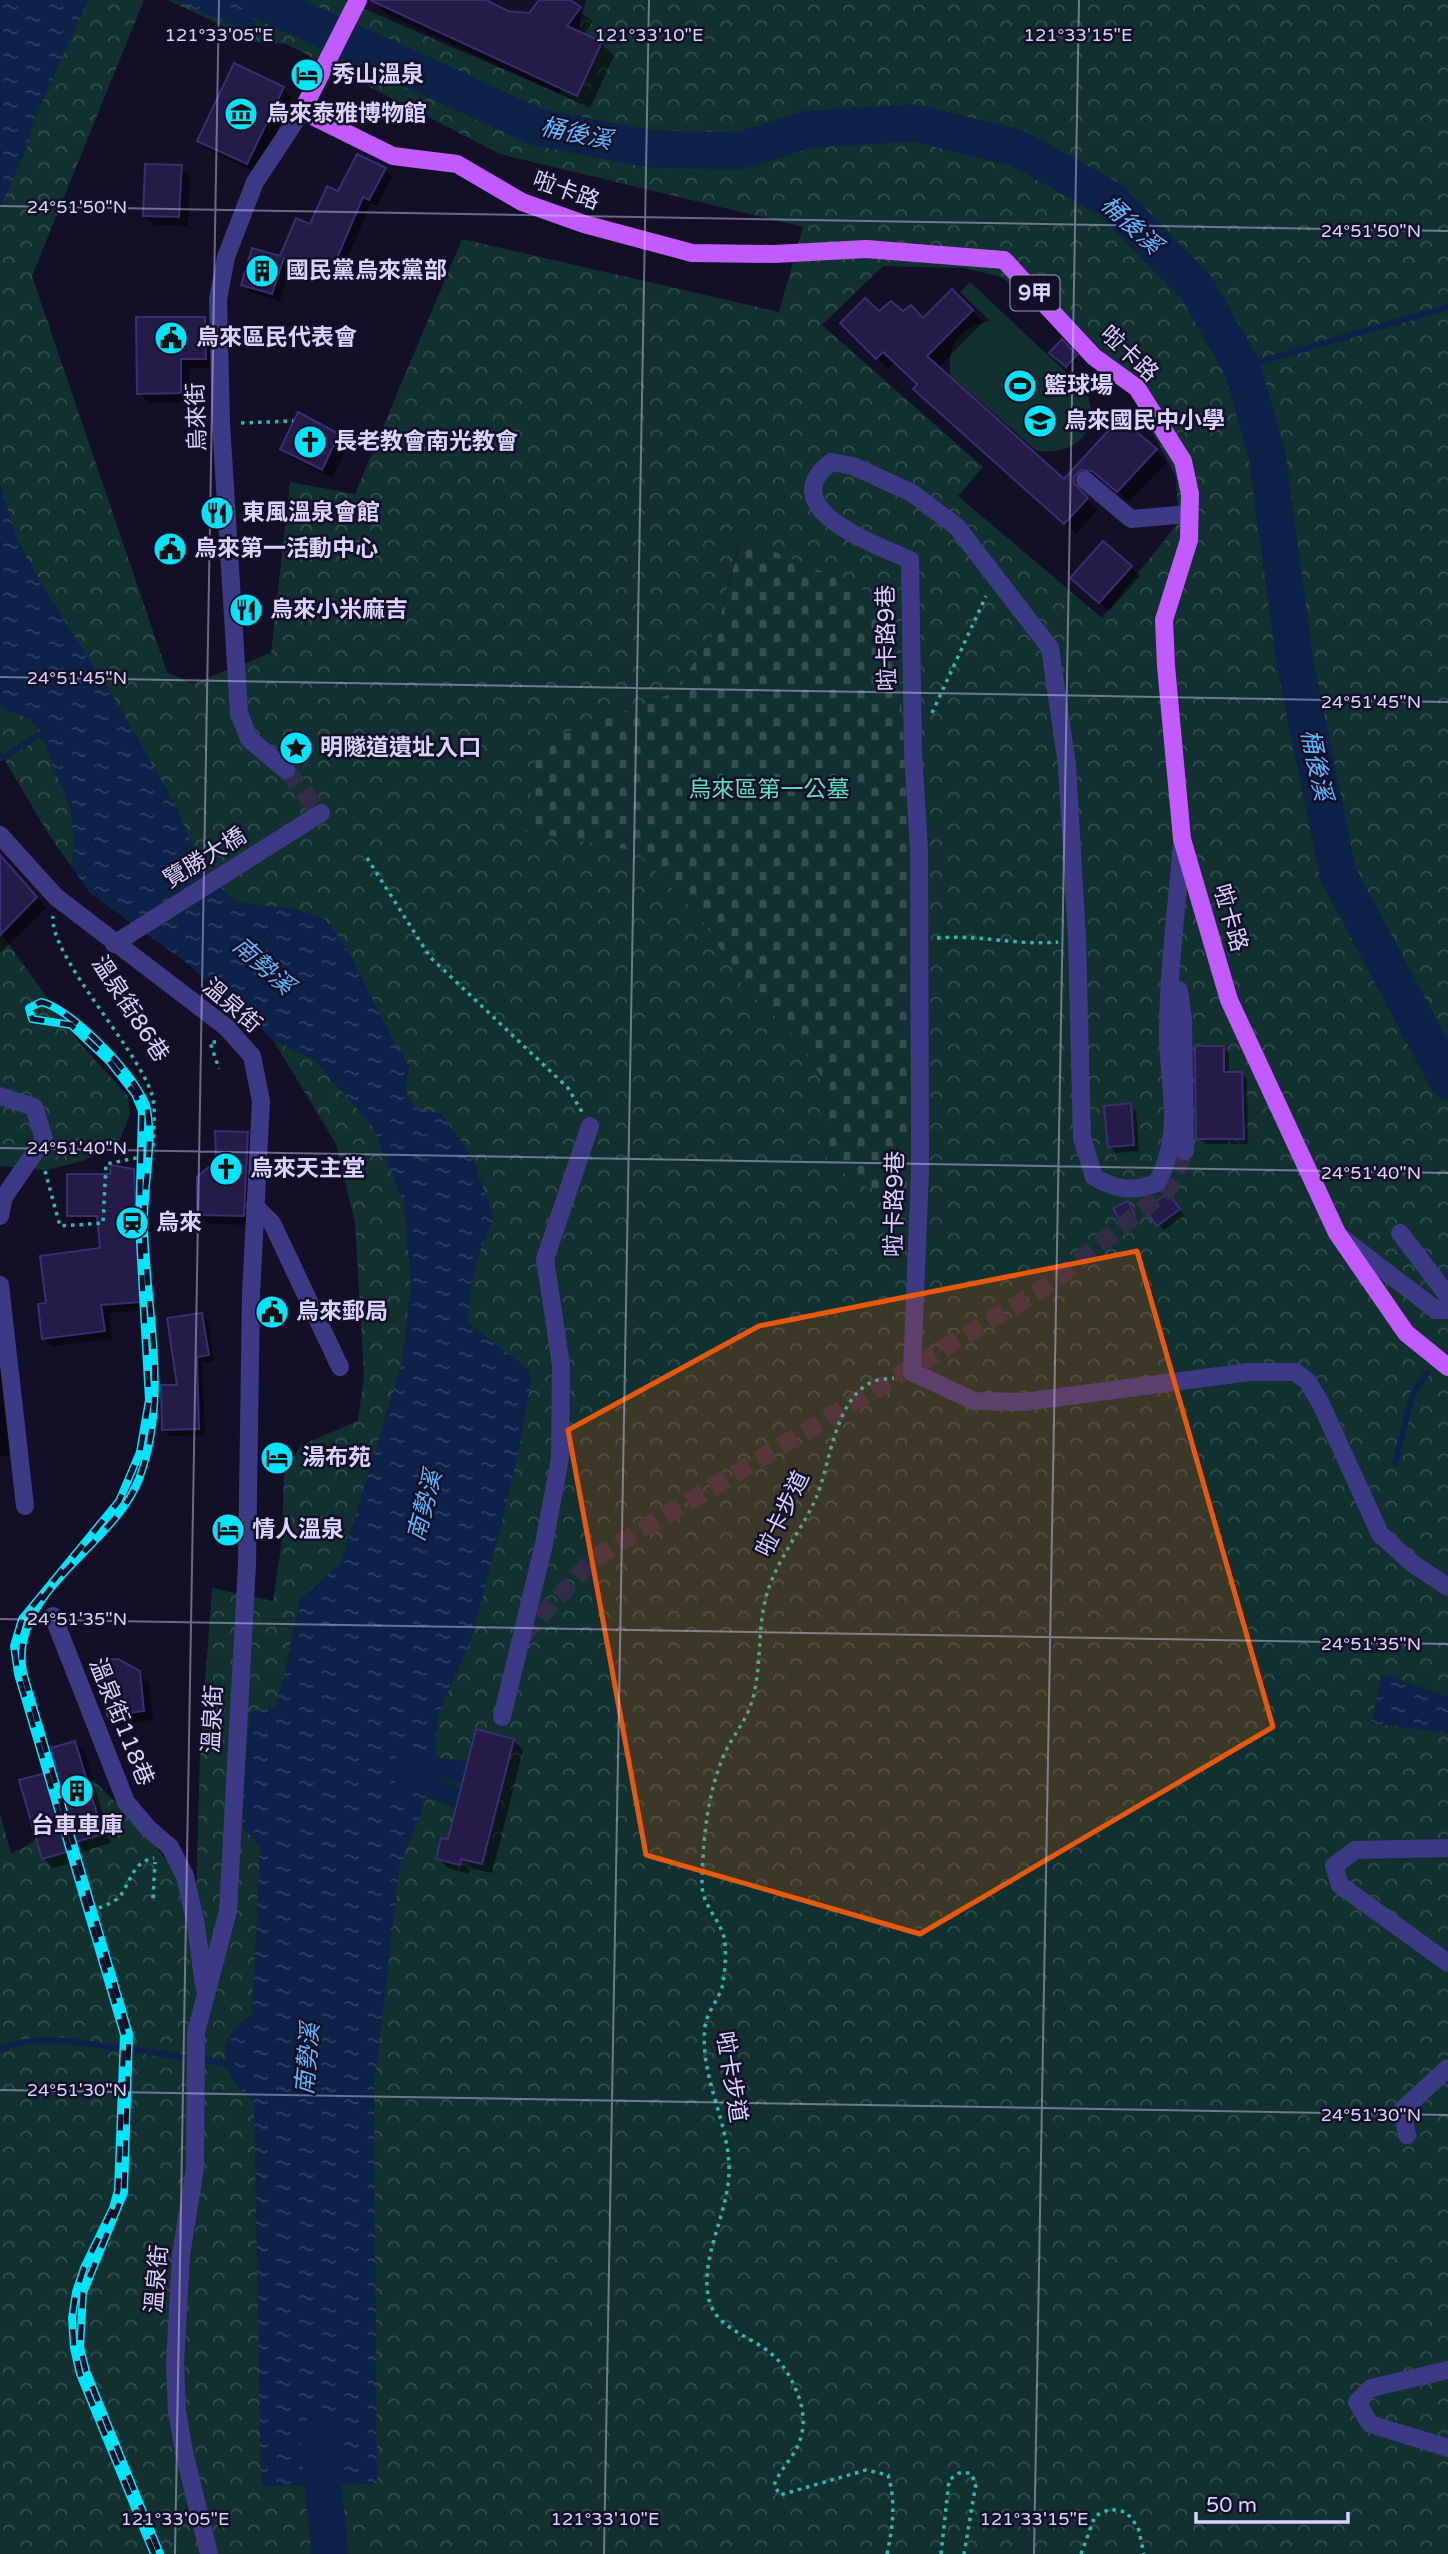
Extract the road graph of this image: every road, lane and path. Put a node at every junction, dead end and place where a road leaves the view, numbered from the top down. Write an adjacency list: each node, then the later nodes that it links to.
1 (358, 0): 2 (main road, 烏來街)
2 (302, 111): 4 (street, 烏來街); 6 (main road, 啦卡路 / 9甲)
3 (293, 421): 4 (path)
4 (221, 423): 9 (street, 烏來街)
5 (1085, 480): 6 (street)
6 (1189, 514): 12 (main road, 啦卡路 / 9甲)
7 (995, 575): 8 (path); 15 (street, 啦卡路9巷); 16 (street, 啦卡路9巷)
8 (931, 715)
9 (286, 770)
10 (321, 813): 17 (street, 覽勝大橋)
11 (0, 835): 14 (street, 溫泉街)
12 (1182, 839): 18 (street, 啦卡路9巷); 25 (main road, 啦卡路 / 9甲)
13 (367, 858): 20 (path)
14 (56, 897): 17 (street, 溫泉街); 21 (path, 溫泉街86巷)
15 (1077, 939): 16 (path); 18 (street, 啦卡路9巷)
16 (920, 942): 32 (street, 啦卡路9巷)
17 (114, 944): 23 (street, 溫泉街)
18 (1173, 956): 22 (street)
19 (0, 1096): 21 (street)
20 (590, 1126): 36 (street)
21 (38, 1147): 24 (street)
22 (1185, 1151)
23 (255, 1206): 30 (street); 41 (street, 溫泉街)
24 (0, 1216)
25 (1336, 1233): 29 (street); 31 (main road, 啦卡路 / 9甲)
26 (1400, 1233): 28 (street)
27 (0, 1284): 33 (street)
28 (1448, 1296)
29 (1448, 1310)
30 (340, 1367)
31 (1448, 1367)
32 (912, 1372): 34 (street); 47 (path, 啦卡步道)
33 (25, 1506)
34 (1448, 1587)
35 (53, 1616): 41 (street, 溫泉街118巷)
36 (502, 1717)
37 (1448, 1849): 40 (street)
38 (152, 1898): 39 (path)
39 (99, 1908)
40 (1448, 1963)
41 (205, 1993): 46 (street, 溫泉街)
42 (1448, 2068): 43 (street)
43 (1407, 2135)
44 (1448, 2370): 45 (street)
45 (1448, 2448)
46 (209, 2554)
47 (887, 2554)
48 (941, 2554): 49 (path)
49 (964, 2554)
50 (1081, 2554): 51 (path)
51 (1144, 2554)

